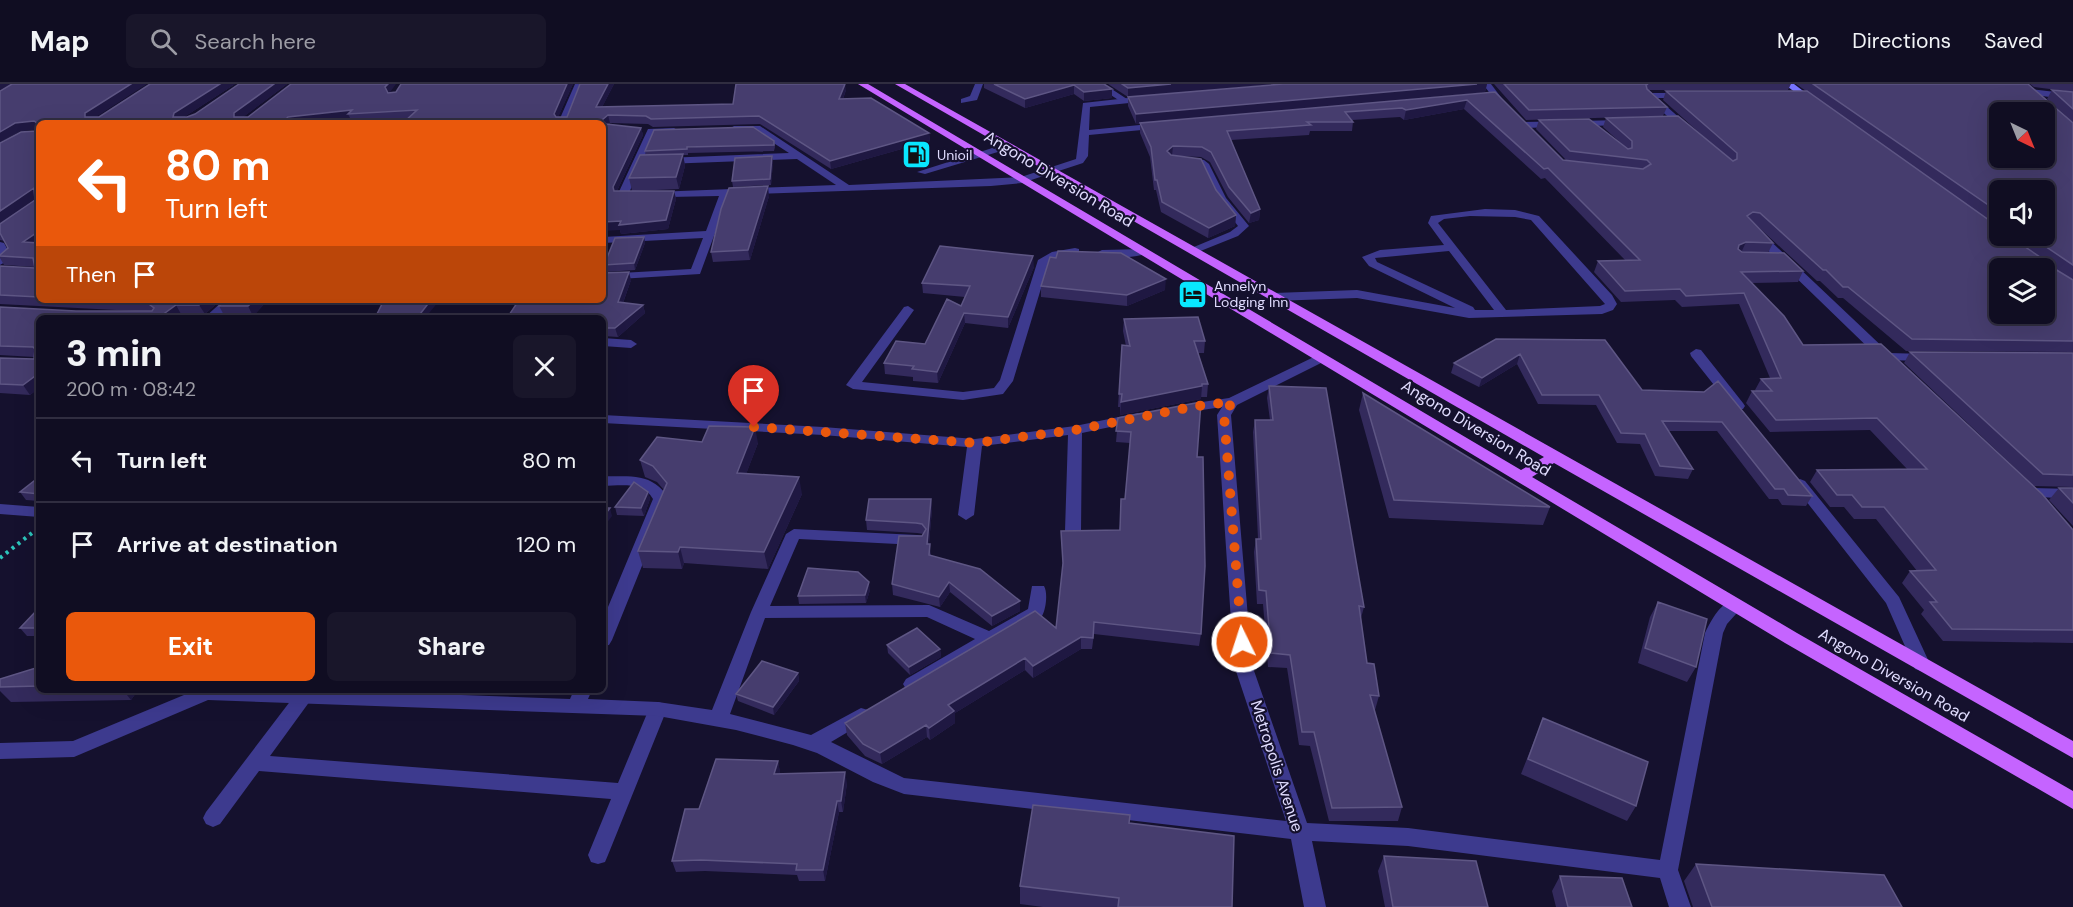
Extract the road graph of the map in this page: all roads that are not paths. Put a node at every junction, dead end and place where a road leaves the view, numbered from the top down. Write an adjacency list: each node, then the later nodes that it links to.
1 (579, 84): 19 (street)
2 (862, 84): 35 (main road, Angono Diversion Road)
3 (899, 84): 34 (main road, Angono Diversion Road)
4 (979, 84): 15 (street)
5 (1098, 84): 16 (street)
6 (1487, 84): 11 (street)
7 (2022, 84): 9 (street)
8 (1790, 89): 18 (street)
9 (2029, 92): 13 (street); 17 (street)
10 (1696, 95): 21 (street)
11 (1495, 96): 12 (street); 24 (street)
12 (1483, 97)
13 (2073, 97)
14 (1160, 98): 16 (street)
15 (964, 101)
16 (1126, 101): 31 (street)
17 (2040, 102)
18 (1822, 108)
19 (565, 120)
20 (1666, 120): 21 (street)
21 (1677, 120): 33 (street)
22 (1633, 122): 23 (street)
23 (1590, 123): 24 (street); 30 (street)
24 (1521, 125): 32 (street)
25 (1165, 126): 31 (street)
26 (639, 129): 29 (street)
27 (721, 129): 36 (street)
28 (686, 130): 29 (street)
29 (651, 131): 38 (street)
30 (1598, 131)
31 (1083, 133): 39 (street)
32 (1530, 133)
33 (1694, 135)
34 (1008, 146): 35 (street); 39 (main road, Angono Diversion Road)
35 (979, 155): 40 (street); 41 (main road, Angono Diversion Road)
36 (798, 156): 38 (street); 42 (street)
37 (1173, 161): 50 (street)
38 (638, 162): 43 (street)
39 (1052, 170): 41 (street); 50 (main road, Angono Diversion Road)
40 (922, 172)
41 (1022, 180): 42 (street); 49 (main road, Angono Diversion Road)
42 (847, 188): 43 (street)
43 (725, 193): 45 (street)
44 (1750, 227): 52 (street)
45 (709, 234): 46 (street); 54 (street)
46 (606, 240)
47 (0, 245): 53 (street)
48 (1450, 248): 58 (street); 59 (street); 59 (street)
49 (1143, 252): 50 (main road, Angono Diversion Road); 57 (street)
50 (1178, 256): 55 (main road, Angono Diversion Road); 65 (main road, Angono Diversion Road)
51 (1763, 258): 52 (street)
52 (1784, 259): 64 (street)
53 (0, 262)
54 (606, 277)
55 (1274, 297): 58 (street); 73 (main road, Angono Diversion Road)
56 (228, 303): 60 (street)
57 (908, 309)
58 (1480, 314): 59 (street)
59 (1502, 314)
60 (214, 315)
61 (606, 342): 62 (street)
62 (631, 344)
63 (1696, 353): 69 (street)
64 (1886, 357): 66 (street); 67 (street)
65 (1320, 358): 68 (street); 75 (main road, Angono Diversion Road)
66 (1937, 358)
67 (1903, 373)
68 (1232, 402): 71 (street); 103 (street, Metropolis Avenue)
69 (1747, 417)
70 (606, 419): 72 (street)
71 (1075, 430): 72 (street); 82 (street)
72 (975, 443): 81 (street)
73 (1555, 456): 75 (main road); 89 (main road, Angono Diversion Road)
74 (1791, 472): 89 (street)
75 (1521, 477): 85 (main road, Angono Diversion Road)
76 (606, 481): 87 (street)
77 (2073, 494): 79 (street)
78 (0, 509): 80 (street)
79 (2046, 509)
80 (36, 512)
81 (966, 515)
82 (1073, 531)
83 (917, 540): 86 (street)
84 (1038, 590): 88 (street)
85 (1736, 605): 101 (main road, Angono Diversion Road); 105 (street)
86 (759, 612): 88 (street); 95 (street)
87 (606, 633)
88 (988, 638): 90 (street)
89 (1921, 664): 97 (main road, Angono Diversion Road)
90 (896, 694)
91 (304, 696): 92 (street); 98 (street); 99 (street)
92 (579, 698): 94 (street)
93 (875, 706): 96 (street)
94 (658, 709): 95 (street); 100 (street)
95 (719, 717): 96 (street)
96 (814, 743): 103 (street)
97 (2073, 750)
98 (0, 751)
99 (254, 763): 100 (street); 102 (street)
100 (626, 792): 104 (street)
101 (2073, 801)
102 (213, 818)
103 (1300, 831): 105 (street); 106 (street, Metropolis Avenue)
104 (598, 855)
105 (1668, 870): 107 (street)
106 (1315, 907)
107 (1680, 907)

